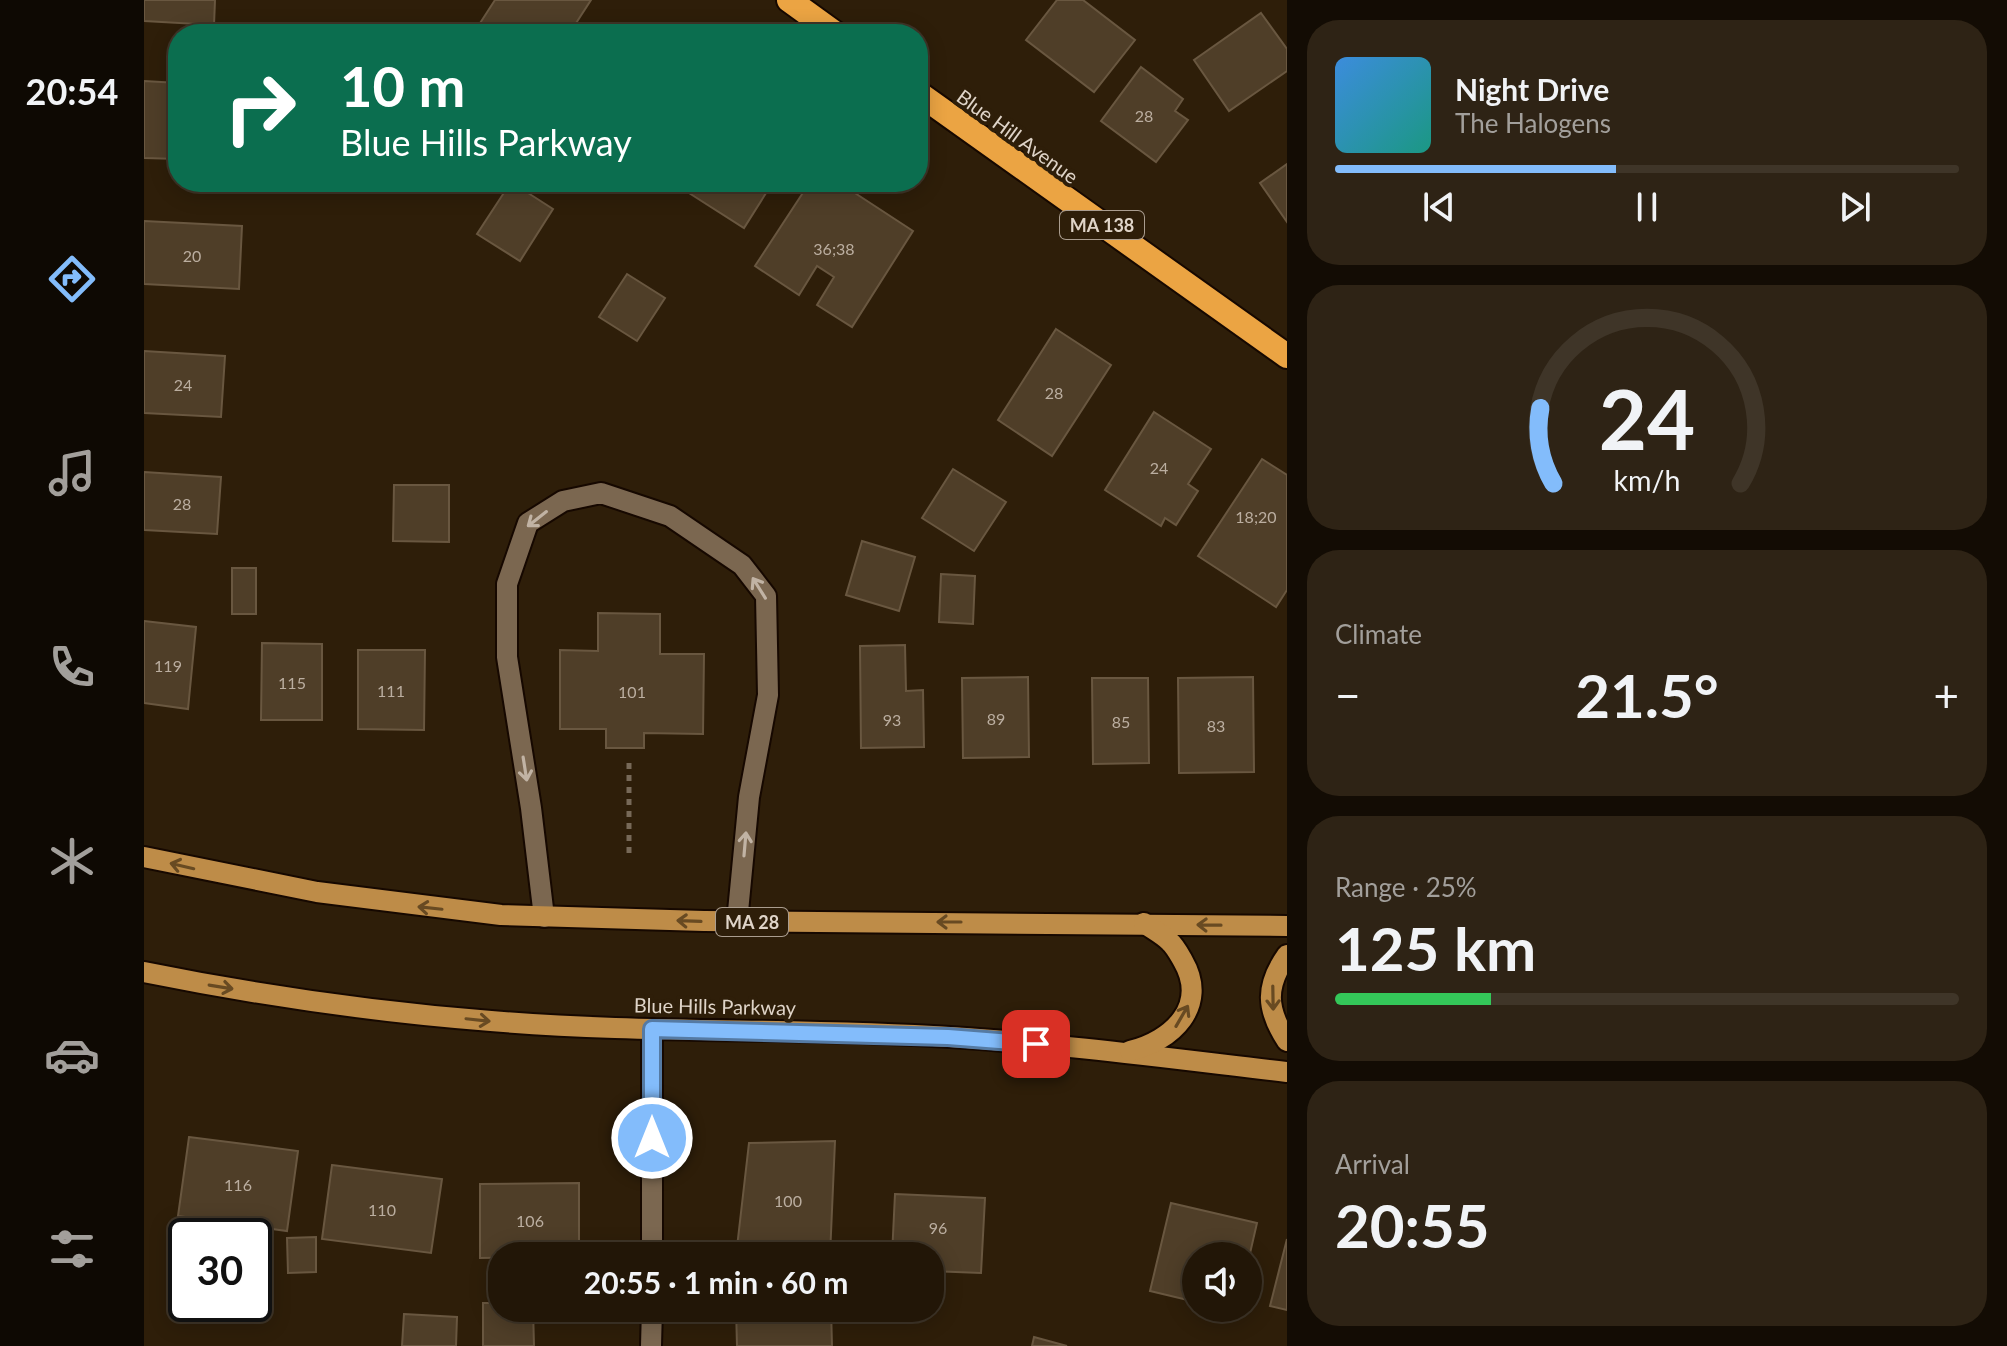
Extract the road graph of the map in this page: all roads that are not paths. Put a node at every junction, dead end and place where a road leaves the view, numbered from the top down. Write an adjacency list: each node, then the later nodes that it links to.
1 (789, 0): 2 (highway)
2 (822, 24)
3 (928, 100): 4 (highway, Blue Hill Avenue / MA 138)
4 (1287, 356)
5 (144, 857): 6 (main road, MA 28, one-way to 5)
6 (544, 917): 7 (main road, MA 28, one-way to 6); 7 (street, one-way to 6)
7 (737, 922): 8 (main road, MA 28, one-way to 7)
8 (1143, 923): 9 (main road, MA 28, one-way to 8); 14 (main road, one-way to 8)
9 (1287, 926)
10 (1287, 955): 13 (main road, one-way to 13)
11 (144, 972): 12 (main road, Blue Hills Parkway, one-way to 12)
12 (652, 1029): 14 (main road, Blue Hills Parkway); 16 (street)
13 (1287, 1041)
14 (1119, 1053): 15 (main road, Blue Hills Parkway)
15 (1287, 1072)
16 (652, 1242)
17 (652, 1322): 18 (street)
18 (651, 1346)

